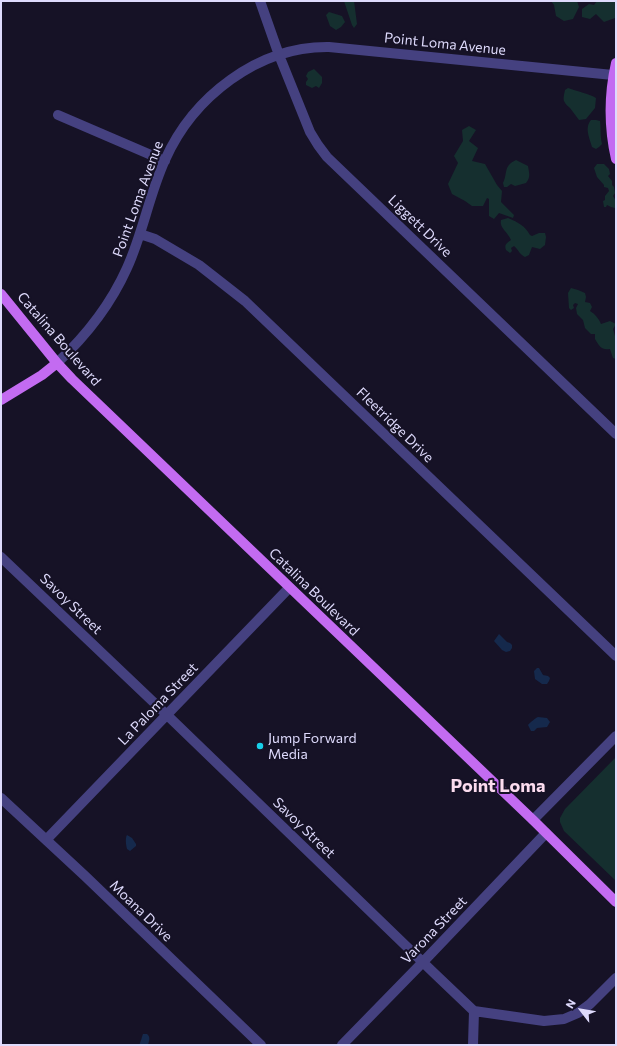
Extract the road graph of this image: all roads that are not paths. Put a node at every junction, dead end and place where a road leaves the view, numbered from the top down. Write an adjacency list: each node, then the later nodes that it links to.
1 (260, 1): 2 (street, Liggett Drive)
2 (279, 55): 4 (street, Point Loma Avenue); 7 (street, Point Loma Avenue); 12 (street, Liggett Drive)
3 (616, 63): 4 (main road)
4 (614, 75): 6 (main road)
5 (58, 115): 7 (street)
6 (616, 160)
7 (165, 161): 8 (street, Point Loma Avenue)
8 (140, 234): 10 (street, Point Loma Avenue); 15 (street, Fleetridge Drive)
9 (1, 294): 10 (main road, Catalina Boulevard)
10 (57, 363): 11 (main road, Point Loma Avenue); 14 (main road, Catalina Boulevard)
11 (1, 400)
12 (616, 434)
13 (1, 557): 16 (street, Savoy Street)
14 (289, 588): 16 (street, La Paloma Street); 19 (main road, Catalina Boulevard)
15 (616, 656)
16 (167, 715): 21 (street, La Paloma Street); 23 (street, Savoy Street)
17 (616, 736): 19 (street)
18 (1, 798): 21 (street, Moana Drive)
19 (533, 820): 20 (main road, Catalina Boulevard)
20 (546, 833): 22 (main road, Catalina Boulevard); 23 (street, Varona Street)
21 (46, 840): 26 (street, Moana Drive)
22 (616, 902)
23 (423, 962): 25 (street, Savoy Street); 27 (street, Varona Street)
24 (616, 978): 25 (street)
25 (474, 1011): 28 (street)
26 (261, 1045)
27 (342, 1045)
28 (473, 1045)

